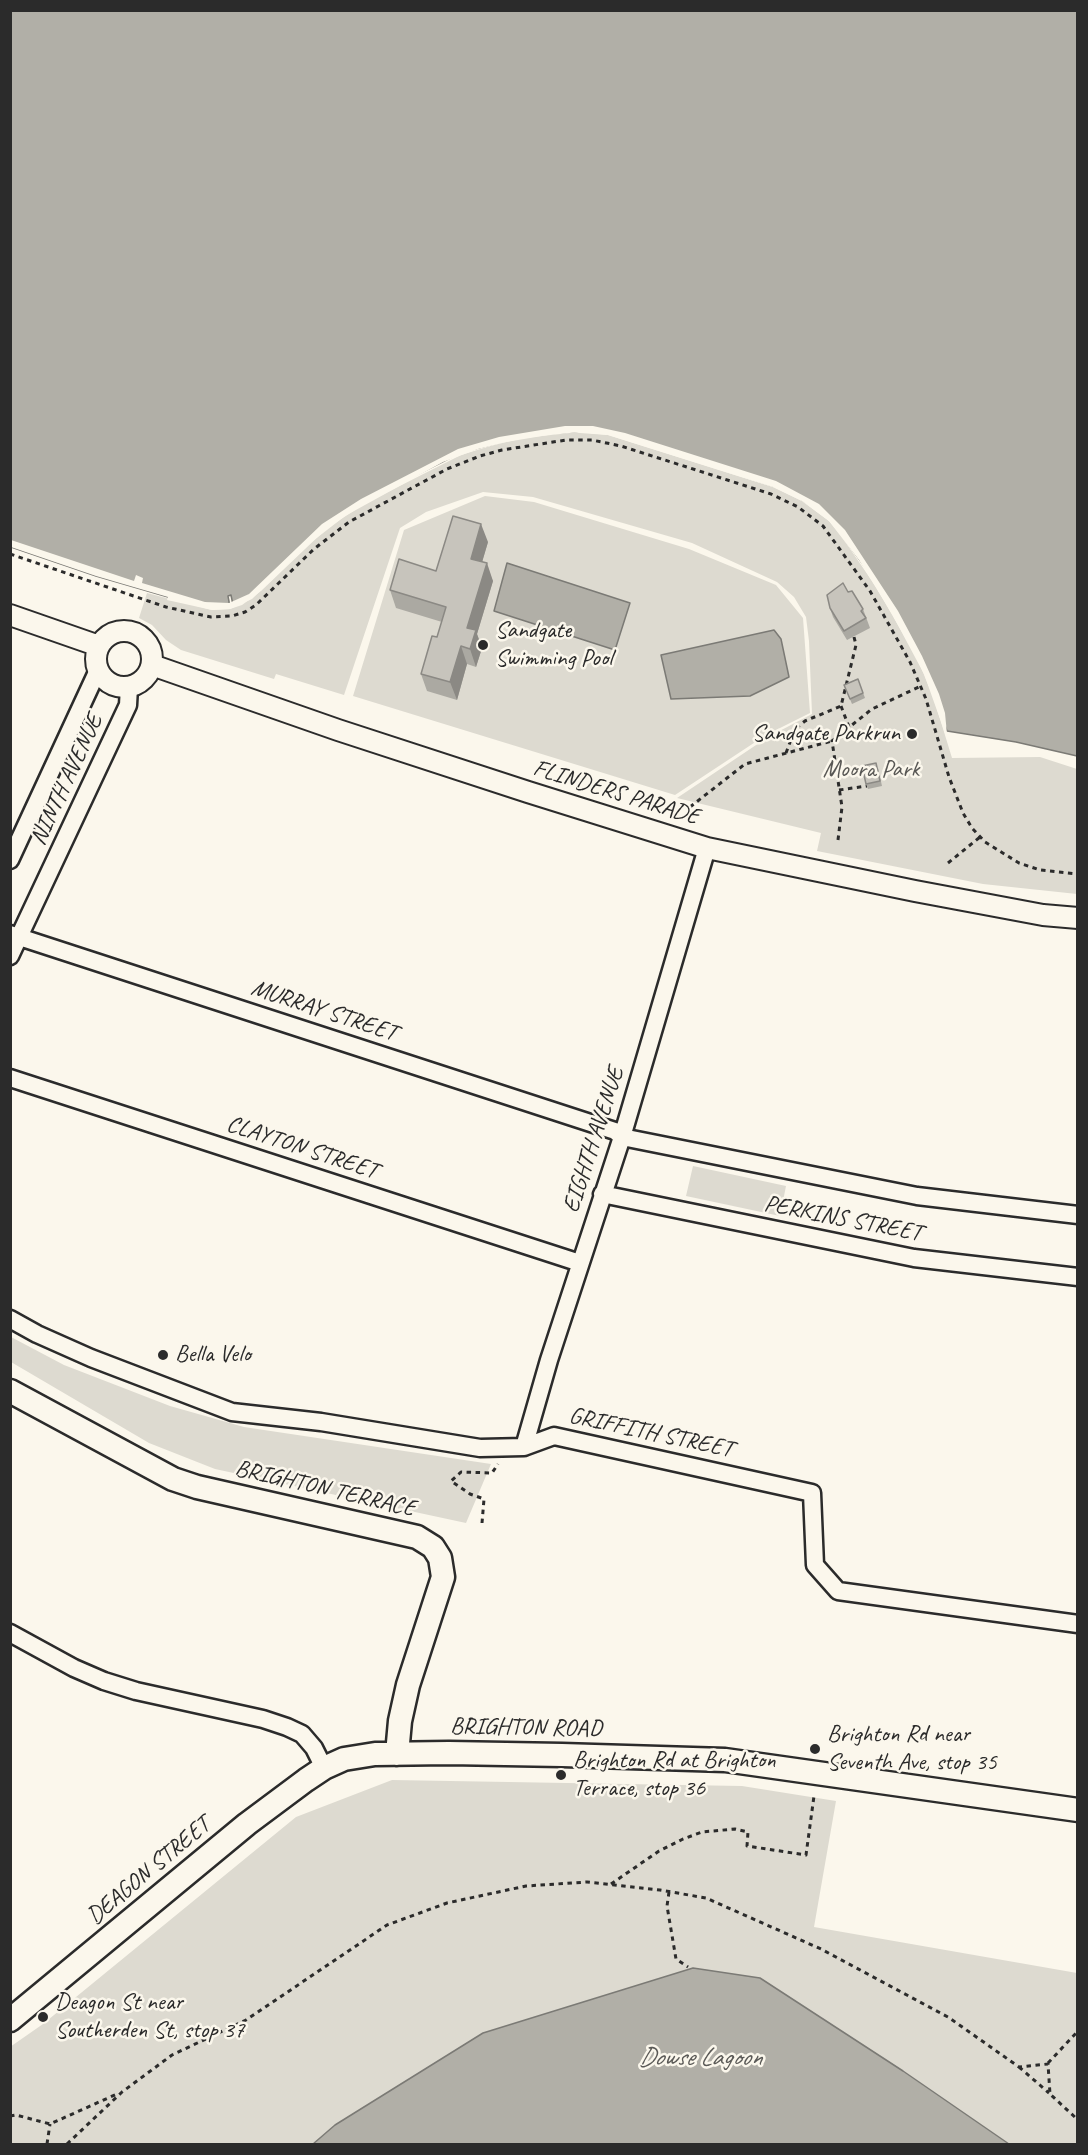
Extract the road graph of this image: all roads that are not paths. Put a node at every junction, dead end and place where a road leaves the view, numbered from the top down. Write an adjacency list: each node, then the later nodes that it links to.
1 (10, 615): 2 (street)
2 (99, 646): 3 (street); 4 (street)
3 (152, 665): 5 (street); 6 (street, FLINDERS PARADE)
4 (98, 670): 5 (street); 7 (street, NINTH AVENUE)
5 (129, 687): 9 (street, NINTH AVENUE)
6 (707, 848): 8 (street, FLINDERS PARADE); 12 (street, EIGHTH AVENUE)
7 (10, 860)
8 (1077, 918)
9 (15, 936): 10 (street, NINTH AVENUE); 12 (street, MURRAY STREET)
10 (10, 956)
11 (10, 1078): 15 (street, CLAYTON STREET)
12 (622, 1137): 13 (street, EIGHTH AVENUE); 14 (street, PERKINS STREET)
13 (602, 1194): 15 (street, EIGHTH AVENUE); 16 (street, PERKINS STREET)
14 (1077, 1215)
15 (580, 1263): 19 (street, EIGHTH AVENUE)
16 (1077, 1276)
17 (10, 1319): 19 (street, GRIFFITH STREET)
18 (10, 1391): 22 (main road, BRIGHTON TERRACE)
19 (524, 1447): 20 (street, GRIFFITH STREET)
20 (1077, 1624)
21 (10, 1632): 23 (street)
22 (397, 1754): 23 (main road, BRIGHTON ROAD); 24 (main road, BRIGHTON ROAD)
23 (324, 1767): 25 (main road, DEAGON STREET)
24 (1077, 1810)
25 (10, 2020)

